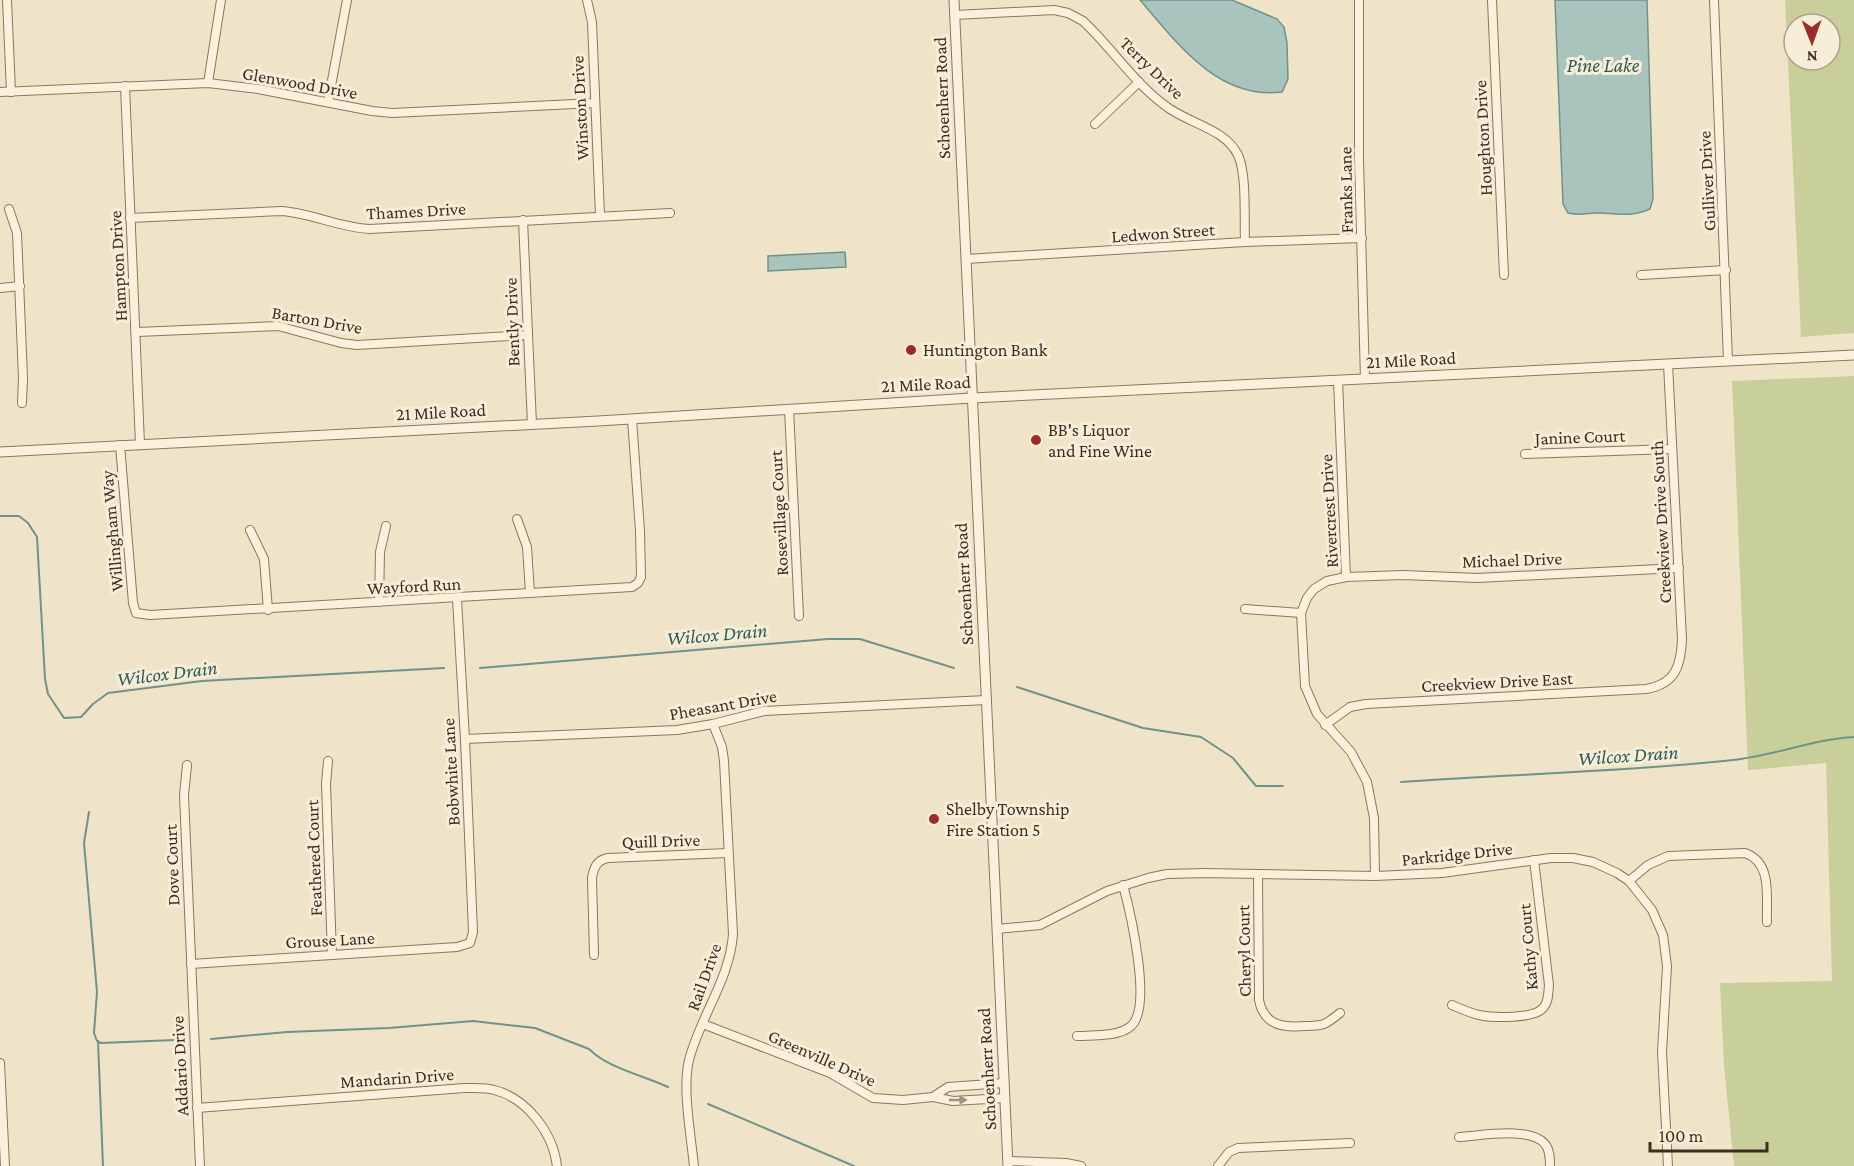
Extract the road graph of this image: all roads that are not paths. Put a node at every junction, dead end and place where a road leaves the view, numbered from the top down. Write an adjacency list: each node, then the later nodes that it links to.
1 (7, 0): 14 (street)
2 (221, 0): 11 (street)
3 (347, 0): 15 (street)
4 (587, 0): 16 (street, Winston Drive)
5 (954, 0): 9 (street, Schoenherr Road)
6 (1359, 0): 23 (street, Franks Lane)
7 (1492, 0): 27 (street, Houghton Drive)
8 (1714, 0): 26 (street, Gulliver Drive)
9 (955, 15): 10 (street, Terry Drive); 25 (street, Schoenherr Road)
10 (1139, 82): 17 (street); 24 (street, Terry Drive)
11 (208, 83): 12 (street, Glenwood Drive); 15 (street, Glenwood Drive)
12 (125, 86): 14 (street, Glenwood Drive); 21 (street, Hampton Drive)
13 (0, 92): 14 (street, Glenwood Drive)
14 (10, 92)
15 (328, 102): 16 (street, Glenwood Drive)
16 (595, 103): 20 (street, Winston Drive)
17 (1095, 124)
18 (9, 209): 29 (street)
19 (670, 213): 20 (street, Thames Drive)
20 (600, 215): 22 (street, Thames Drive)
21 (130, 218): 22 (street, Thames Drive); 31 (street, Hampton Drive)
22 (523, 219): 32 (street, Bently Drive)
23 (1362, 238): 24 (street, Ledwon Street); 36 (street, Franks Lane)
24 (1245, 242): 25 (street, Ledwon Street)
25 (966, 259): 38 (street, Schoenherr Road)
26 (1726, 270): 28 (street); 34 (street, Gulliver Drive)
27 (1504, 275)
28 (1641, 275)
29 (20, 286): 30 (street); 39 (street)
30 (0, 288)
31 (137, 332): 32 (street, Barton Drive); 43 (street, Hampton Drive)
32 (528, 335): 42 (street, Bently Drive)
33 (1854, 355): 34 (street, 21 Mile Road)
34 (1728, 361): 35 (street, 21 Mile Road)
35 (1668, 364): 36 (street, 21 Mile Road); 45 (street, Creekview Drive South)
36 (1365, 379): 37 (street, 21 Mile Road)
37 (1338, 380): 38 (street, 21 Mile Road); 52 (street, Rivercrest Drive)
38 (972, 398): 40 (street, 21 Mile Road); 62 (street, Schoenherr Road)
39 (22, 403)
40 (789, 409): 41 (street, 21 Mile Road); 60 (street, Rosevillage Court)
41 (632, 419): 42 (street, 21 Mile Road); 53 (street, Wayford Run)
42 (532, 424): 43 (street, 21 Mile Road)
43 (140, 444): 44 (street, 21 Mile Road)
44 (120, 445): 46 (street, 21 Mile Road); 58 (street, Willingham Way)
45 (1672, 449): 47 (street, Janine Court); 51 (street, Creekview Drive South)
46 (0, 452)
47 (1525, 454)
48 (517, 519): 53 (street)
49 (386, 525): 55 (street)
50 (250, 530): 57 (street)
51 (1679, 568): 52 (street, Michael Drive); 61 (street, Creekview Drive South)
52 (1347, 578): 59 (street, Rivercrest Drive)
53 (530, 593): 54 (street, Wayford Run)
54 (457, 599): 55 (street, Wayford Run); 65 (street, Bobwhite Lane)
55 (379, 602): 57 (street, Wayford Run)
56 (1245, 609): 59 (street)
57 (268, 610): 58 (street, Wayford Run)
58 (136, 613)
59 (1301, 613): 64 (street)
60 (799, 616)
61 (1673, 675): 64 (street, Creekview Drive East)
62 (986, 700): 63 (street, Pheasant Drive); 75 (street, Schoenherr Road)
63 (713, 724): 65 (street, Pheasant Drive); 68 (street, Rail Drive)
64 (1325, 725): 71 (street)
65 (465, 739): 76 (street, Bobwhite Lane)
66 (328, 761): 77 (street, Feathered Court)
67 (187, 765): 79 (street, Dove Court)
68 (729, 853): 78 (street, Quill Drive); 82 (street, Rail Drive)
69 (1534, 860): 71 (street, Parkridge Drive); 72 (street, Parkridge Drive); 80 (street, Kathy Court)
70 (1258, 876): 71 (street, Parkridge Drive); 73 (street, Parkridge Drive); 81 (street, Cheryl Court)
71 (1375, 876)
72 (1629, 882): 74 (street); 99 (street, Parkridge Drive)
73 (1123, 885): 75 (street, Parkridge Drive); 83 (street)
74 (1767, 922)
75 (997, 928): 85 (street, Schoenherr Road)
76 (470, 943): 77 (street, Grouse Lane)
77 (332, 955): 79 (street, Grouse Lane)
78 (594, 955)
79 (191, 964): 88 (street, Addario Drive)
80 (1452, 1005)
81 (1340, 1013)
82 (703, 1024): 86 (street, Greenville Drive); 95 (street, Rail Drive)
83 (1077, 1036)
84 (0, 1063): 92 (street)
85 (1004, 1083): 86 (street, Greenville Drive); 87 (street, Schoenherr Road)
86 (933, 1097): 87 (street, Greenville Drive, one-way to 87)
87 (1005, 1098): 91 (street, Schoenherr Road)
88 (197, 1108): 93 (street, Addario Drive); 94 (street, Mandarin Drive)
89 (1459, 1137): 98 (street)
90 (1350, 1143): 97 (street)
91 (1008, 1164): 96 (street)
92 (5, 1166)
93 (200, 1166)
94 (557, 1166)
95 (694, 1166)
96 (1081, 1166)
97 (1218, 1166)
98 (1550, 1166)
99 (1668, 1166)

